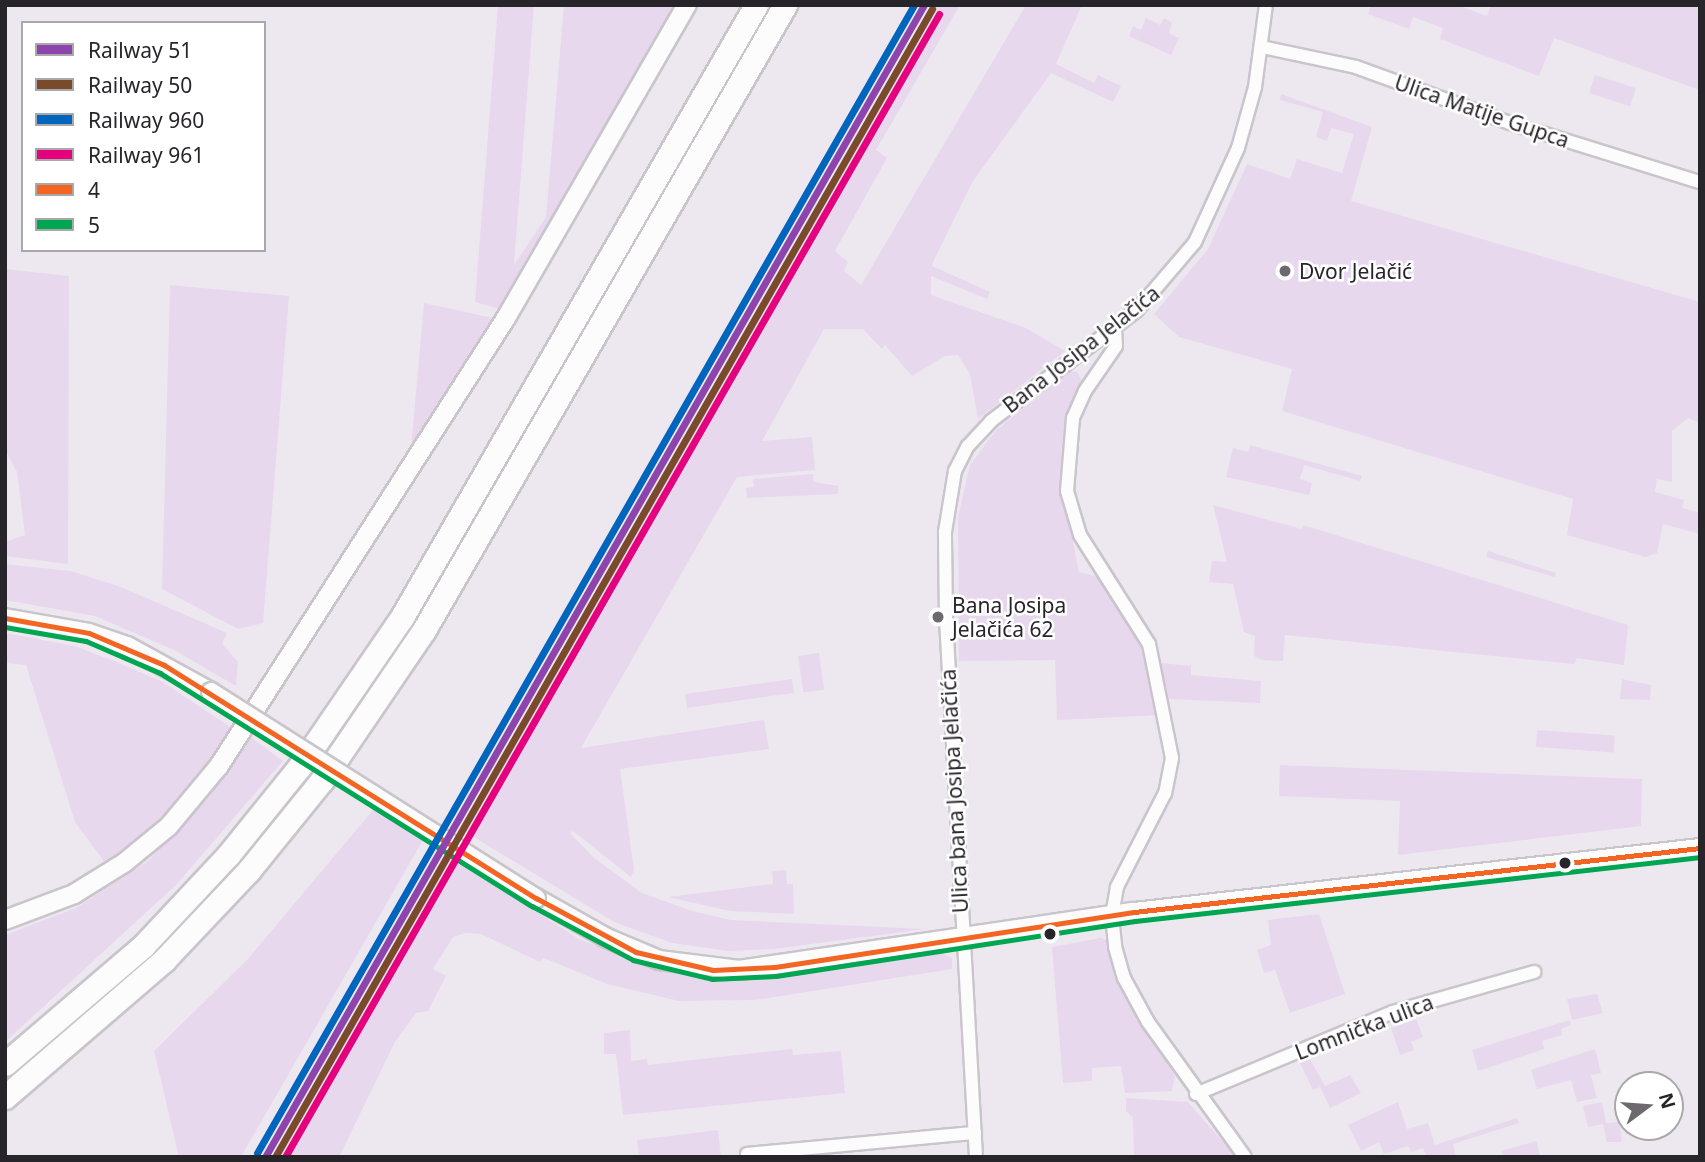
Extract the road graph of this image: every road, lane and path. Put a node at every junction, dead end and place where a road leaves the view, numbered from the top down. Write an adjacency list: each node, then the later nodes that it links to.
1 (687, 5): 12 (main road)
2 (755, 5): 15 (highway)
3 (785, 5): 17 (highway)
4 (1266, 5): 5 (street, Bana Josipa Jelačića)
5 (1262, 47): 6 (street, Ulica Matije Gupca); 7 (street, Bana Josipa Jelačića)
6 (1700, 181)
7 (1115, 328): 8 (street, Bana Josipa Jelačića); 11 (street)
8 (945, 532): 13 (street, Ulica bana Josipa Jelačića)
9 (5, 618): 13 (main road, bridge)
10 (1700, 848): 11 (main road)
11 (1112, 916): 13 (main road); 16 (street)
12 (5, 920)
13 (961, 941): 18 (street, Ulica bana Josipa Jelačića)
14 (1534, 972): 16 (street, Lomnička ulica)
15 (5, 1064)
16 (1196, 1094): 21 (street)
17 (5, 1097)
18 (975, 1133): 19 (street); 20 (street, Ulica bana Josipa Jelačića)
19 (747, 1154)
20 (976, 1157)
21 (1245, 1157)

